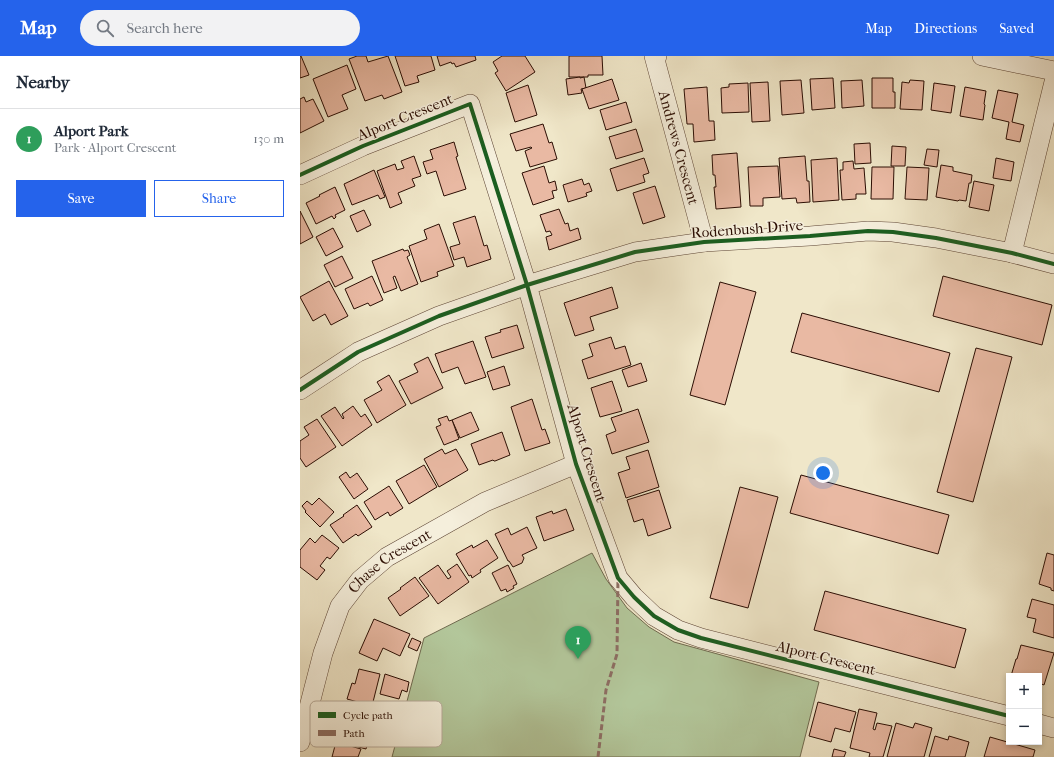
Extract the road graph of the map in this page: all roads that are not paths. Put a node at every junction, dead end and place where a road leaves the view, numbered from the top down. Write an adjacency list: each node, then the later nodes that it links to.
1 (657, 56): 6 (street, Andrews Crescent)
2 (982, 56): 3 (street)
3 (1054, 71)
4 (1054, 82): 7 (street)
5 (300, 175): 9 (street, Alport Crescent)
6 (704, 242): 7 (street, Rodenbush Drive); 9 (street, Rodenbush Drive)
7 (1012, 253): 8 (street, Rodenbush Drive)
8 (1054, 264)
9 (527, 285): 10 (street, Rodenbush Drive); 11 (street, Alport Crescent)
10 (300, 390)
11 (576, 464): 12 (street, Chase Crescent); 14 (street, Alport Crescent)
12 (311, 701)
13 (310, 705): 17 (street, Chase Crescent)
14 (1006, 715)
15 (1042, 725): 16 (street)
16 (1054, 728)
17 (300, 742)

